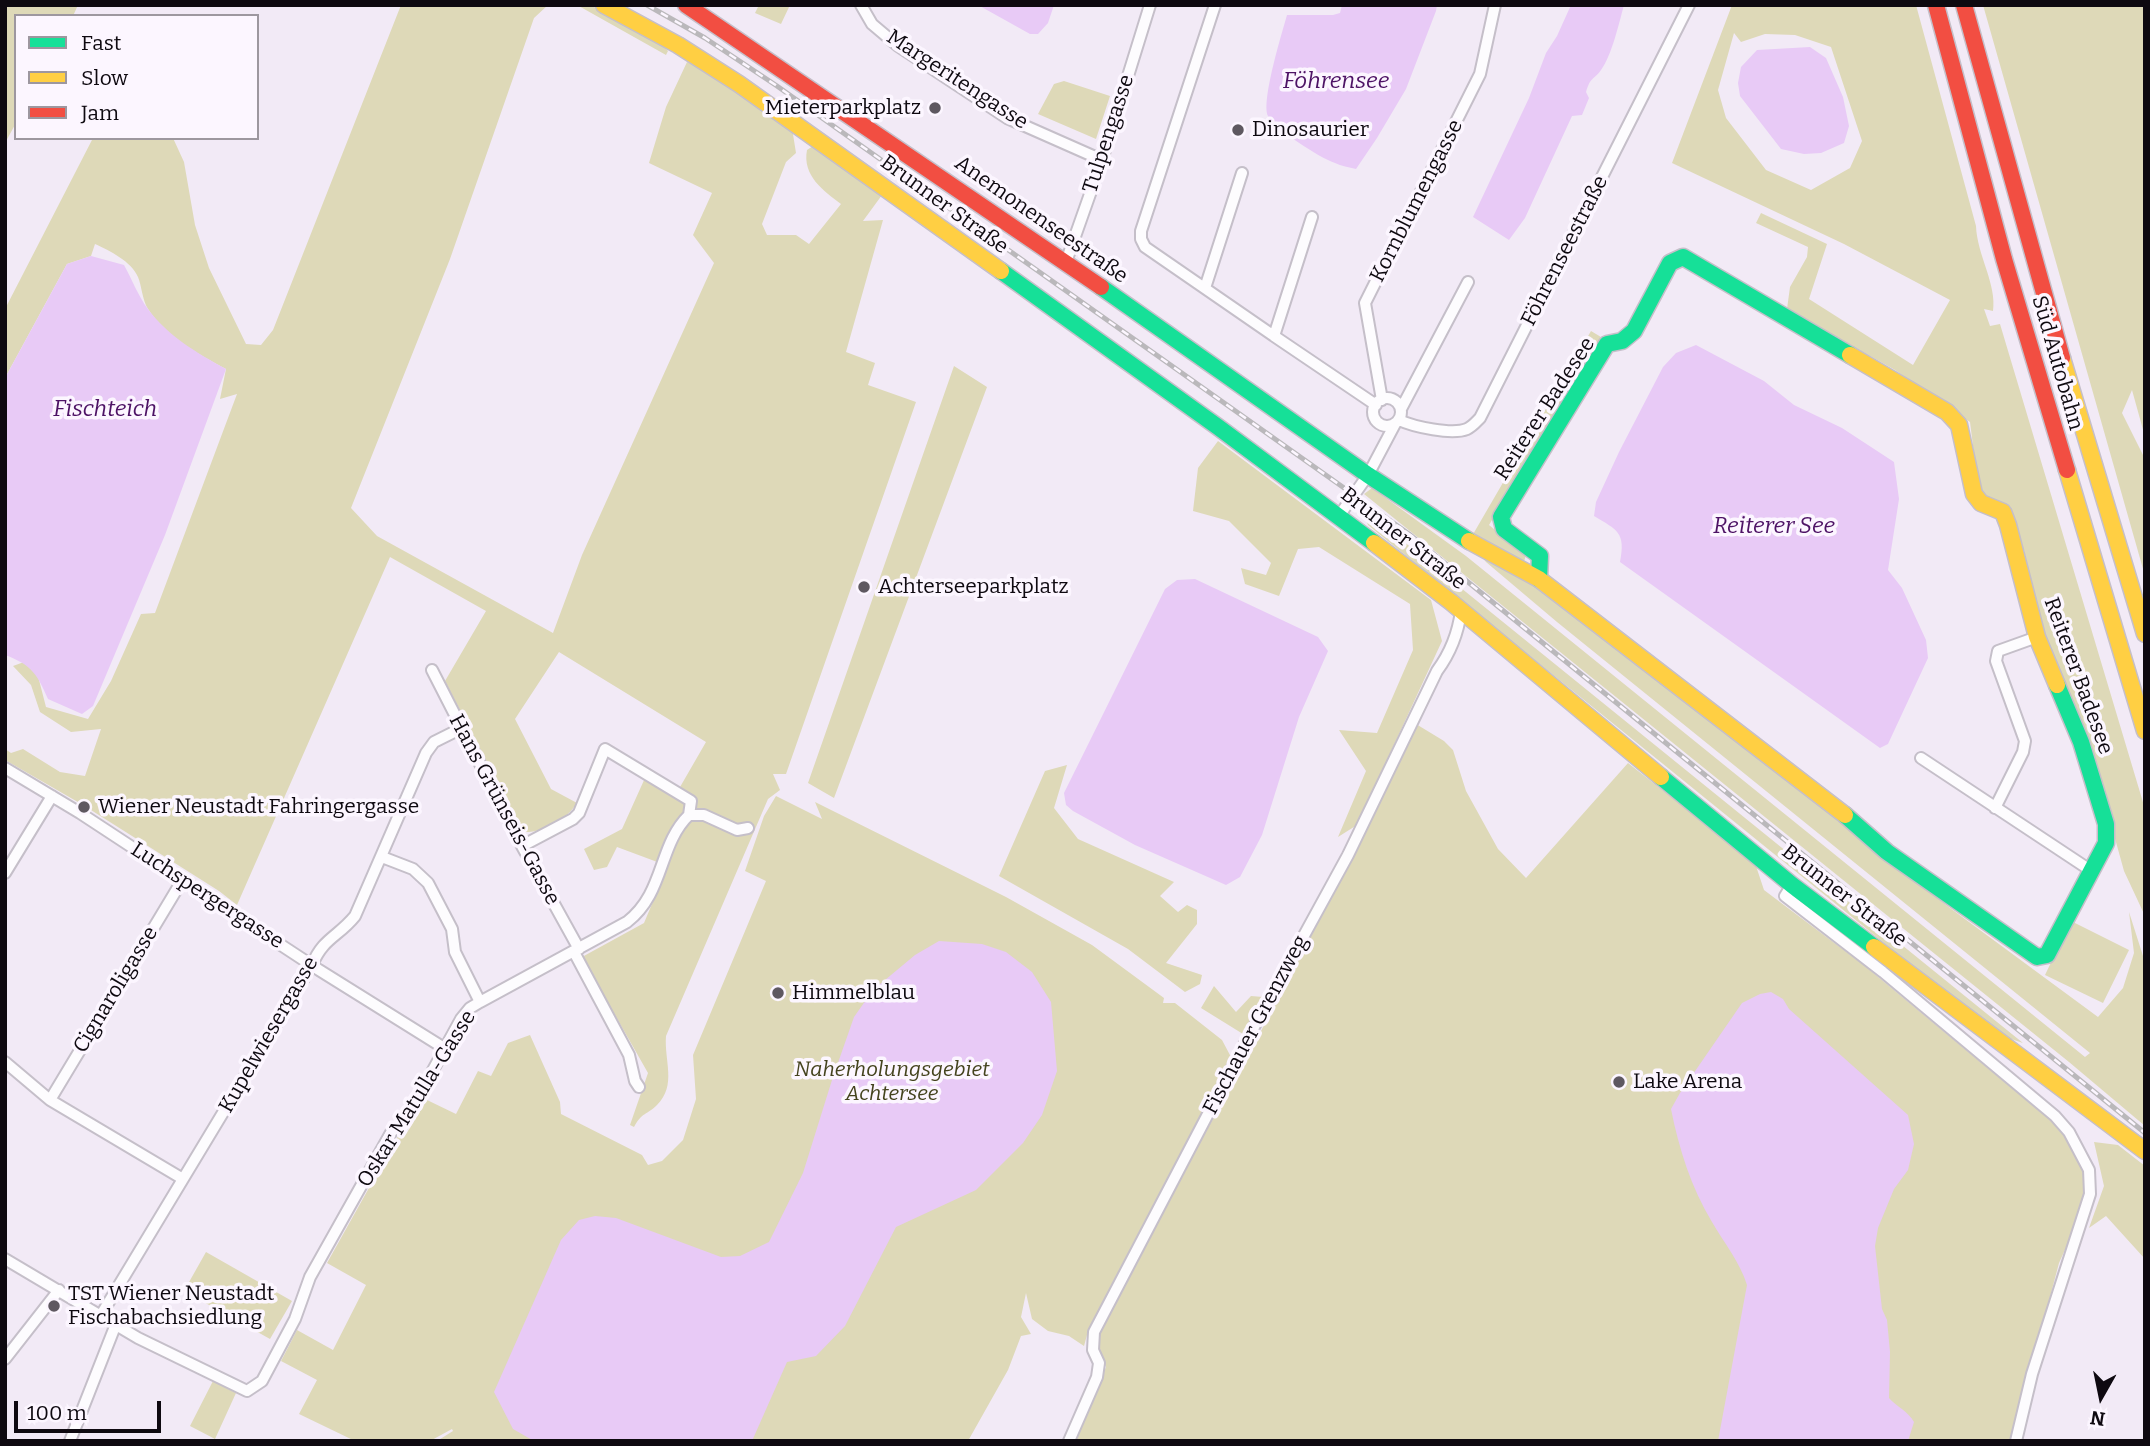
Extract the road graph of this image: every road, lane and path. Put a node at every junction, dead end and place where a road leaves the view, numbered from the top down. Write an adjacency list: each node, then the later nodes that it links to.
1 (604, 5): 22 (main road, Brunner Straße)
2 (686, 5): 13 (main road, Anemonenseestraße)
3 (861, 5): 10 (street, Margeritengasse)
4 (1150, 5): 10 (street, Tulpengasse)
5 (1215, 5): 15 (street)
6 (1495, 5): 17 (street, Kornblumengasse)
7 (1689, 5): 18 (street, Föhrenseestraße)
8 (1936, 5): 29 (main road, Süd Autobahn)
9 (1965, 5): 25 (main road, Süd Autobahn)
10 (1101, 160): 13 (street, Tulpengasse)
11 (1241, 173): 15 (street)
12 (1312, 217): 16 (street)
13 (1066, 262): 21 (main road, Anemonenseestraße)
14 (1468, 282): 18 (street)
15 (1205, 288): 16 (street)
16 (1274, 336): 17 (street)
17 (1379, 402): 18 (street); 19 (street)
18 (1398, 418): 19 (street); 20 (street)
19 (1377, 421): 20 (street)
20 (1380, 451): 21 (street)
21 (1368, 475): 22 (street); 23 (main road, Reiterer Badesee)
22 (1339, 516): 24 (main road, Brunner Straße)
23 (1539, 579): 26 (main road, Reiterer Badesee); 38 (main road, Reiterer Badesee)
24 (1461, 611): 41 (main road, Brunner Straße); 57 (street, Fischauer Grenzweg)
25 (2145, 634)
26 (2037, 637): 33 (street); 38 (main road, Reiterer Badesee)
27 (432, 670): 28 (street, Hans Grünseis-Gasse)
28 (460, 729): 36 (street, Hans Grünseis-Gasse); 37 (street, Kupelwiesergasse)
29 (2145, 731)
30 (1921, 758): 33 (street)
31 (5, 768): 32 (street, Luchspergergasse)
32 (52, 796): 39 (street); 40 (street, Luchspergergasse)
33 (1994, 808): 38 (street)
34 (690, 816): 35 (street); 36 (street); 42 (street, Oskar Matulla-Gasse)
35 (748, 828)
36 (522, 846): 42 (street, Hans Grünseis-Gasse)
37 (382, 857): 43 (street, Kupelwiesergasse); 44 (street)
38 (2090, 870)
39 (5, 873)
40 (183, 879): 43 (street, Luchspergergasse); 48 (street, Cignaroligasse)
41 (1792, 884): 49 (main road, Brunner Straße); 58 (street)
42 (576, 950): 44 (street, Oskar Matulla-Gasse); 47 (street, Hans Grünseis-Gasse)
43 (312, 965): 45 (street, Luchspergergasse); 50 (street, Kupelwiesergasse)
44 (480, 1002): 45 (street, Oskar Matulla-Gasse)
45 (444, 1048): 54 (street, Oskar Matulla-Gasse)
46 (5, 1062): 48 (street)
47 (639, 1087)
48 (50, 1100): 50 (street)
49 (2145, 1151)
50 (184, 1179): 53 (street, Kupelwiesergasse)
51 (5, 1259): 52 (street)
52 (59, 1290): 53 (street); 55 (street)
53 (101, 1315): 54 (street)
54 (116, 1324): 56 (street)
55 (5, 1359)
56 (70, 1441)
57 (1069, 1441)
58 (2016, 1441)

